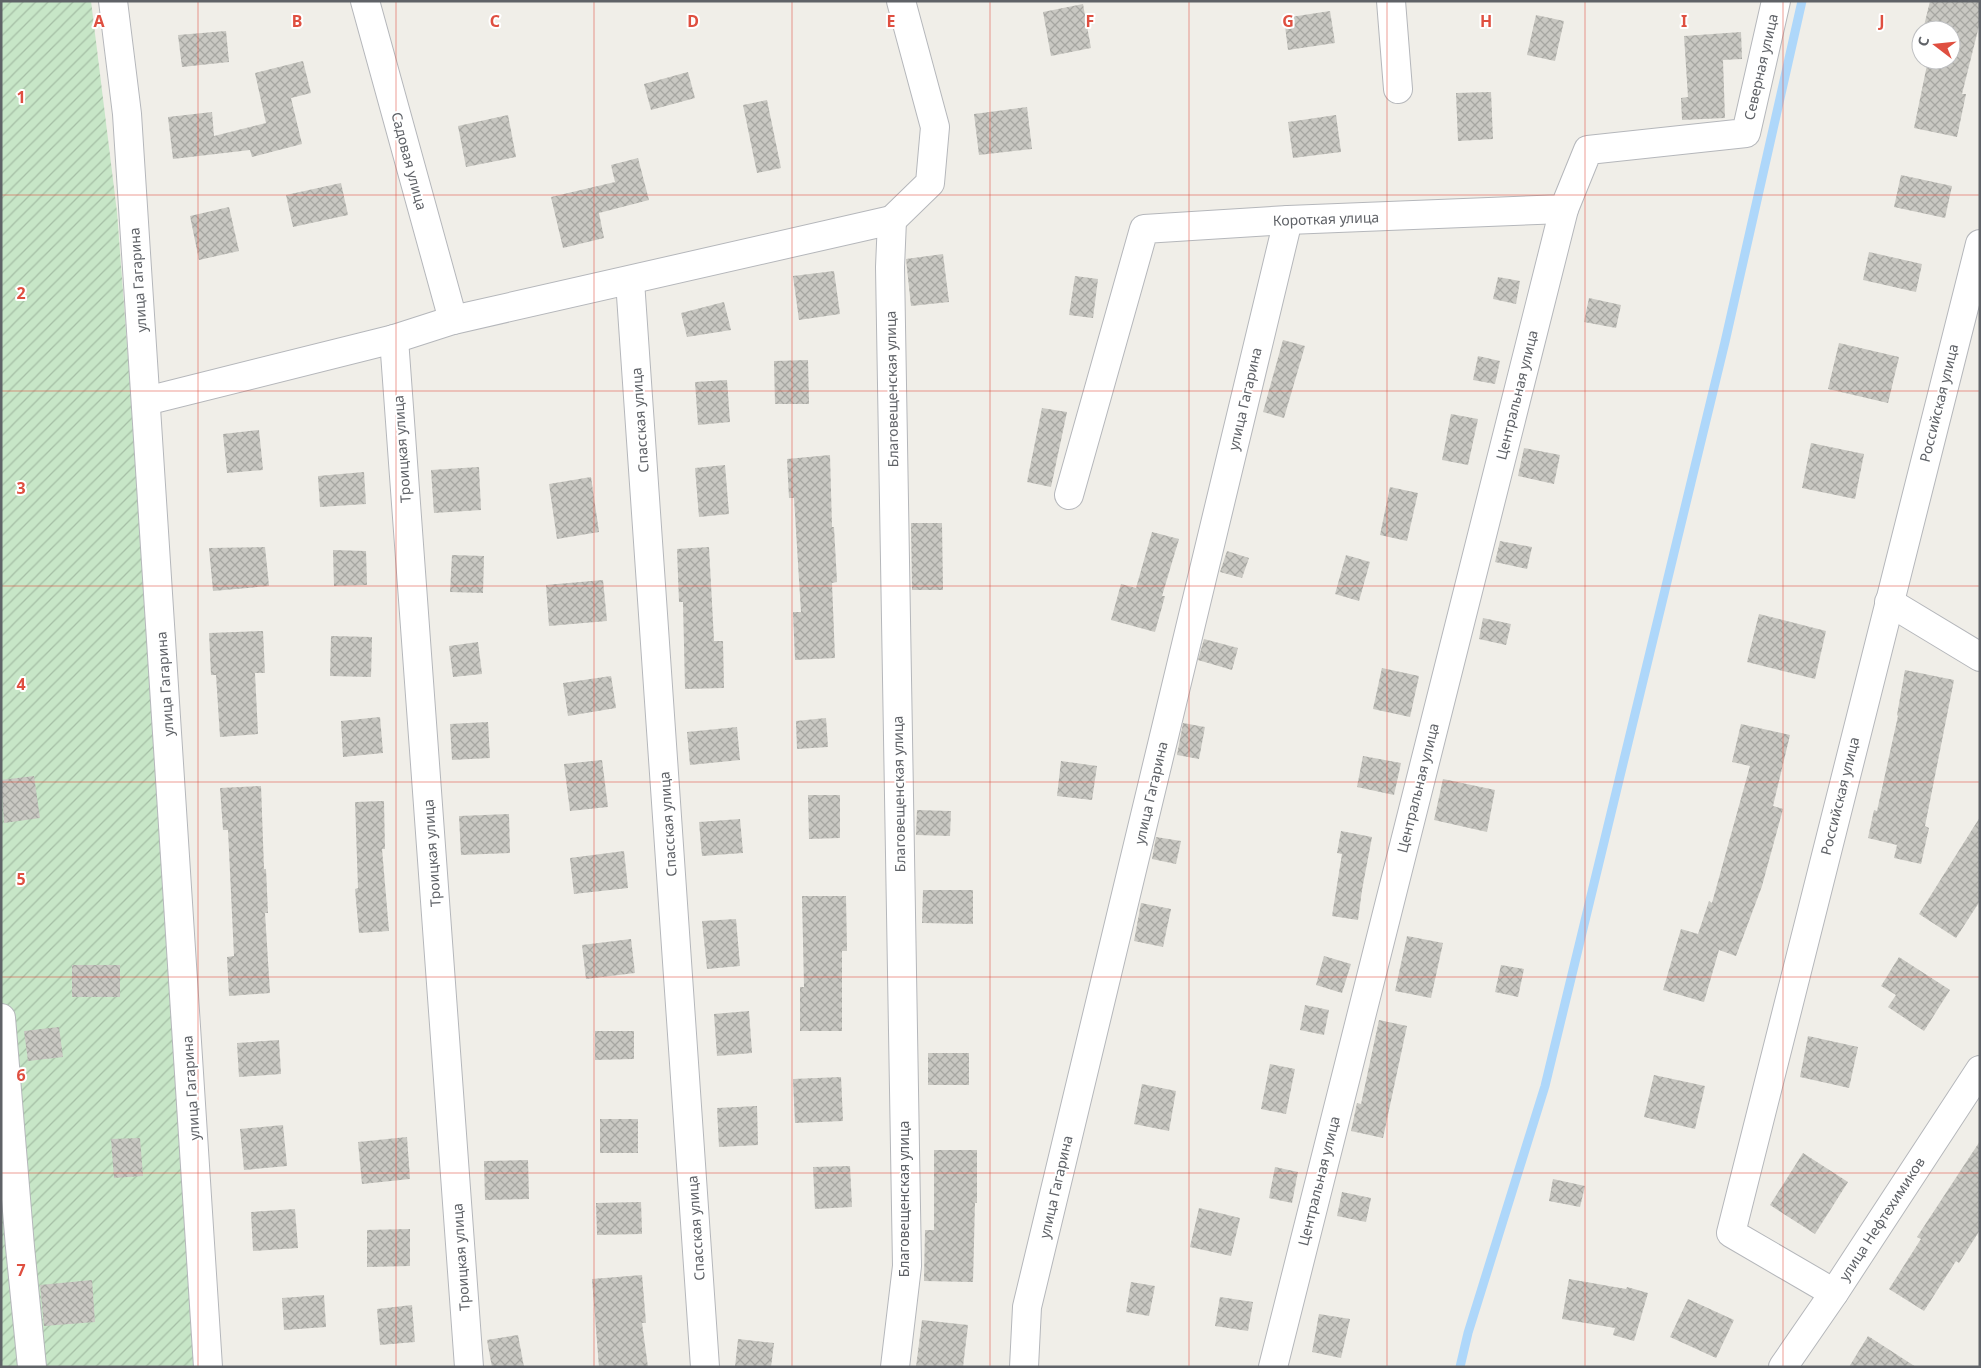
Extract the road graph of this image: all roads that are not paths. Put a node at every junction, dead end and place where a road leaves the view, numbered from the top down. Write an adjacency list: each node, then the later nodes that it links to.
1 (113, 1): 14 (street, улица Гагарина)
2 (365, 1): 12 (street, Садовая улица)
3 (901, 1): 8 (street)
4 (1391, 1): 6 (street)
5 (1776, 1): 7 (street, Северная улица)
6 (1398, 89)
7 (1564, 209): 9 (street, Короткая улица); 28 (street, Центральная улица)
8 (892, 220): 11 (street); 26 (street, Благовещенская улица)
9 (1288, 220): 15 (street, Короткая улица); 27 (street, улица Гагарина)
10 (1980, 244): 16 (street, Российская улица)
11 (630, 281): 12 (street); 25 (street, Спасская улица)
12 (453, 320): 13 (street)
13 (394, 339): 14 (street); 24 (street, Троицкая улица)
14 (146, 402): 23 (street, улица Гагарина)
15 (1069, 495)
16 (1889, 602): 17 (street); 21 (street, Российская улица)
17 (1980, 657)
18 (1, 1020): 20 (street)
19 (1980, 1070): 21 (street, улица Нефтехимиков)
20 (11, 1248): 22 (street)
21 (1834, 1293): 29 (street, улица Нефтехимиков)
22 (32, 1367)
23 (208, 1367)
24 (469, 1367)
25 (705, 1367)
26 (894, 1367)
27 (1024, 1367)
28 (1273, 1367)
29 (1784, 1367)

